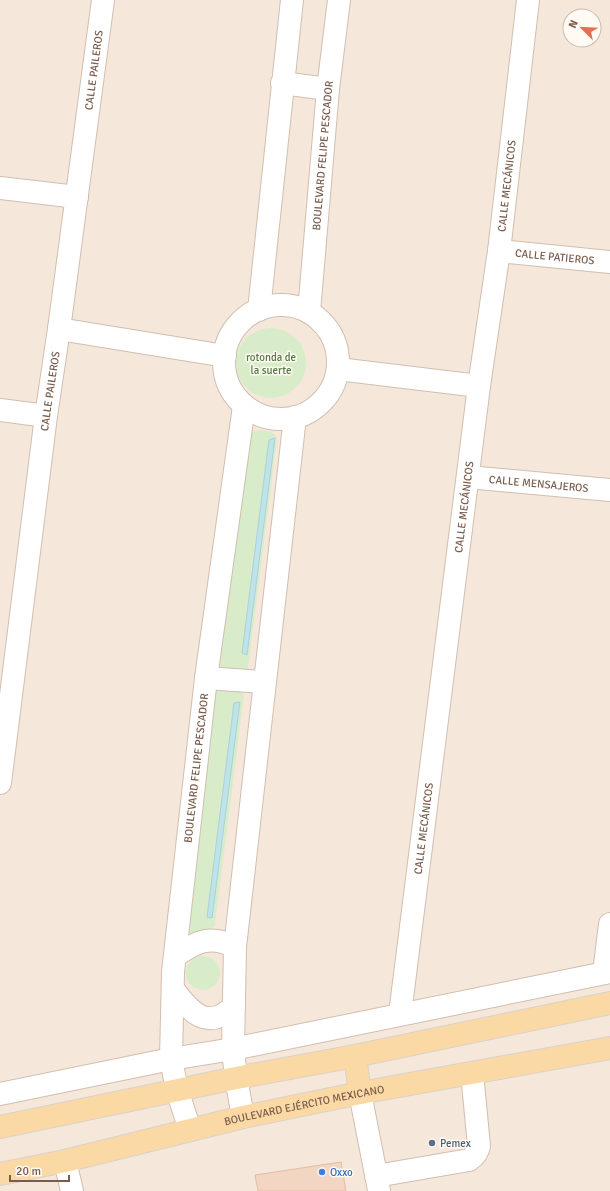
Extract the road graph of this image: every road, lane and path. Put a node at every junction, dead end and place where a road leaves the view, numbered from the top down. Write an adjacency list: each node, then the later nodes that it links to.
1 (103, 0): 8 (street, CALLE PAILEROS)
2 (292, 0): 5 (street)
3 (339, 0): 6 (street, BOULEVARD FELIPE PESCADOR)
4 (528, 0): 9 (street, CALLE MECÁNICOS)
5 (282, 83): 6 (street); 11 (street)
6 (328, 90): 12 (street, BOULEVARD FELIPE PESCADOR)
7 (0, 188): 8 (street)
8 (77, 197): 13 (street, CALLE PAILEROS)
9 (499, 252): 10 (street, CALLE PATIEROS); 16 (street, CALLE MECÁNICOS)
10 (610, 262)
11 (258, 310): 12 (street); 14 (street)
12 (309, 312): 15 (street)
13 (59, 329): 14 (street); 19 (street, CALLE PAILEROS)
14 (225, 356): 17 (street)
15 (338, 369): 16 (street); 20 (street)
16 (479, 386): 21 (street, CALLE MECÁNICOS)
17 (244, 406): 20 (street); 23 (street, BOULEVARD FELIPE PESCADOR)
18 (0, 410): 19 (street)
19 (46, 416): 25 (street, CALLE PAILEROS)
20 (295, 417): 24 (street)
21 (468, 476): 22 (street, CALLE MENSAJEROS); 33 (street, CALLE MECÁNICOS)
22 (610, 490)
23 (206, 678): 24 (street); 28 (street, BOULEVARD FELIPE PESCADOR)
24 (264, 682): 27 (street)
25 (0, 783)
26 (610, 924): 29 (street)
27 (235, 947): 28 (street); 32 (street)
28 (175, 956): 30 (street, BOULEVARD FELIPE PESCADOR)
29 (607, 973): 33 (street)
30 (173, 989): 32 (street); 37 (street, BOULEVARD FELIPE PESCADOR)
31 (610, 1003): 36 (main road)
32 (234, 1006): 35 (street)
33 (400, 1014): 35 (street)
34 (610, 1048): 38 (main road, BOULEVARD EJÉRCITO MEXICANO)
35 (233, 1049): 37 (street); 39 (street)
36 (355, 1056): 39 (main road); 41 (main road)
37 (172, 1059): 40 (street, BOULEVARD FELIPE PESCADOR); 42 (street)
38 (472, 1073): 41 (main road, BOULEVARD EJÉRCITO MEXICANO); 48 (street)
39 (236, 1078): 40 (main road); 43 (street)
40 (177, 1090): 44 (main road); 45 (street, BOULEVARD FELIPE PESCADOR)
41 (360, 1093): 43 (main road, BOULEVARD EJÉRCITO MEXICANO); 48 (street)
42 (0, 1094)
43 (243, 1117): 45 (main road, BOULEVARD EJÉRCITO MEXICANO)
44 (0, 1127)
45 (190, 1130): 46 (main road, BOULEVARD EJÉRCITO MEXICANO)
46 (65, 1161): 47 (main road, BOULEVARD EJÉRCITO MEXICANO); 49 (street)
47 (0, 1174)
48 (378, 1184)
49 (72, 1191)

